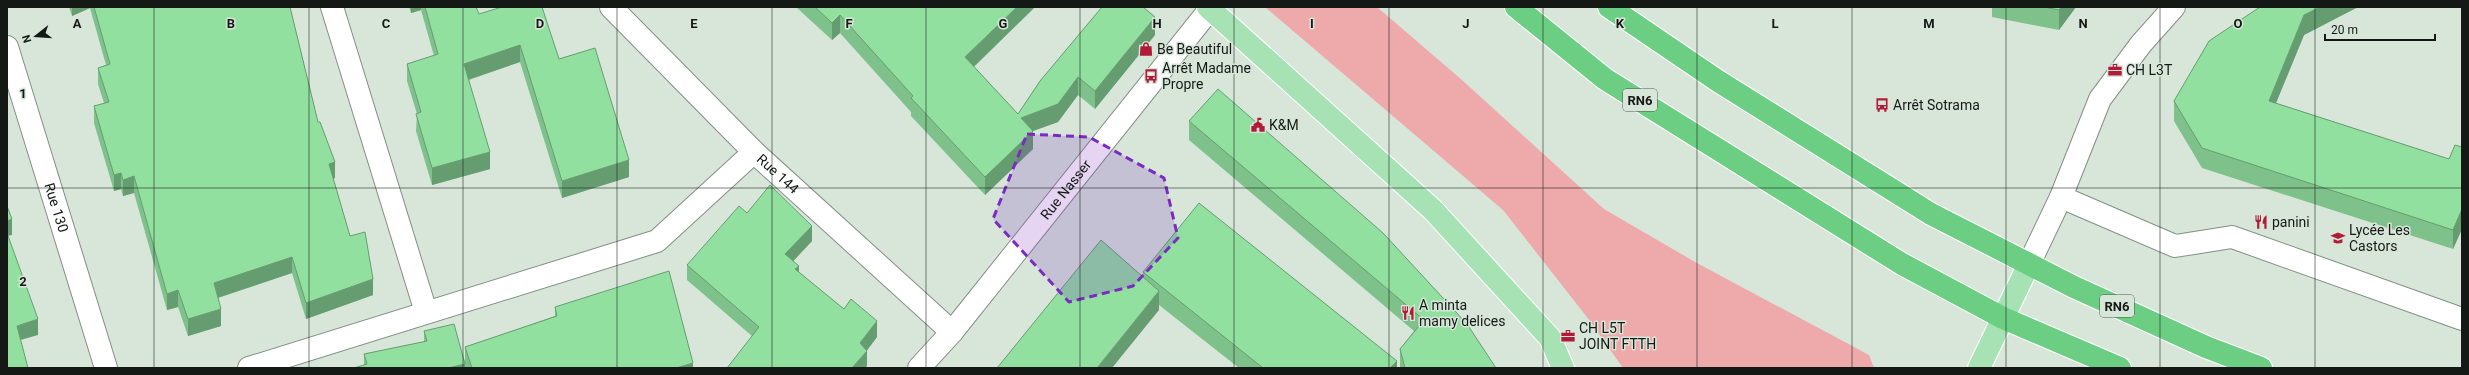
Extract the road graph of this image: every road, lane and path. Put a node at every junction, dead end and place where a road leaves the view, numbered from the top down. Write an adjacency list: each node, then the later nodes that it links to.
1 (332, 7): 11 (street)
2 (611, 7): 8 (street, Rue 144)
3 (1516, 7): 12 (highway, RN6)
4 (1609, 7): 10 (highway, RN6)
5 (2174, 7): 9 (street)
6 (1209, 8): 14 (street, Rue Nasser); 18 (main road)
7 (7, 47): 15 (street, Rue 130)
8 (754, 152): 11 (street); 14 (street, Rue 144)
9 (2061, 197): 10 (street); 13 (street)
10 (2029, 264): 12 (main road); 21 (highway, RN6)
11 (426, 312): 16 (street)
12 (2003, 318): 19 (main road); 20 (highway, RN6)
13 (2462, 319)
14 (952, 332): 17 (street, Rue Nasser)
15 (106, 368)
16 (249, 368)
17 (919, 368)
18 (1563, 368)
19 (1979, 368)
20 (2120, 368)
21 (2261, 368)

